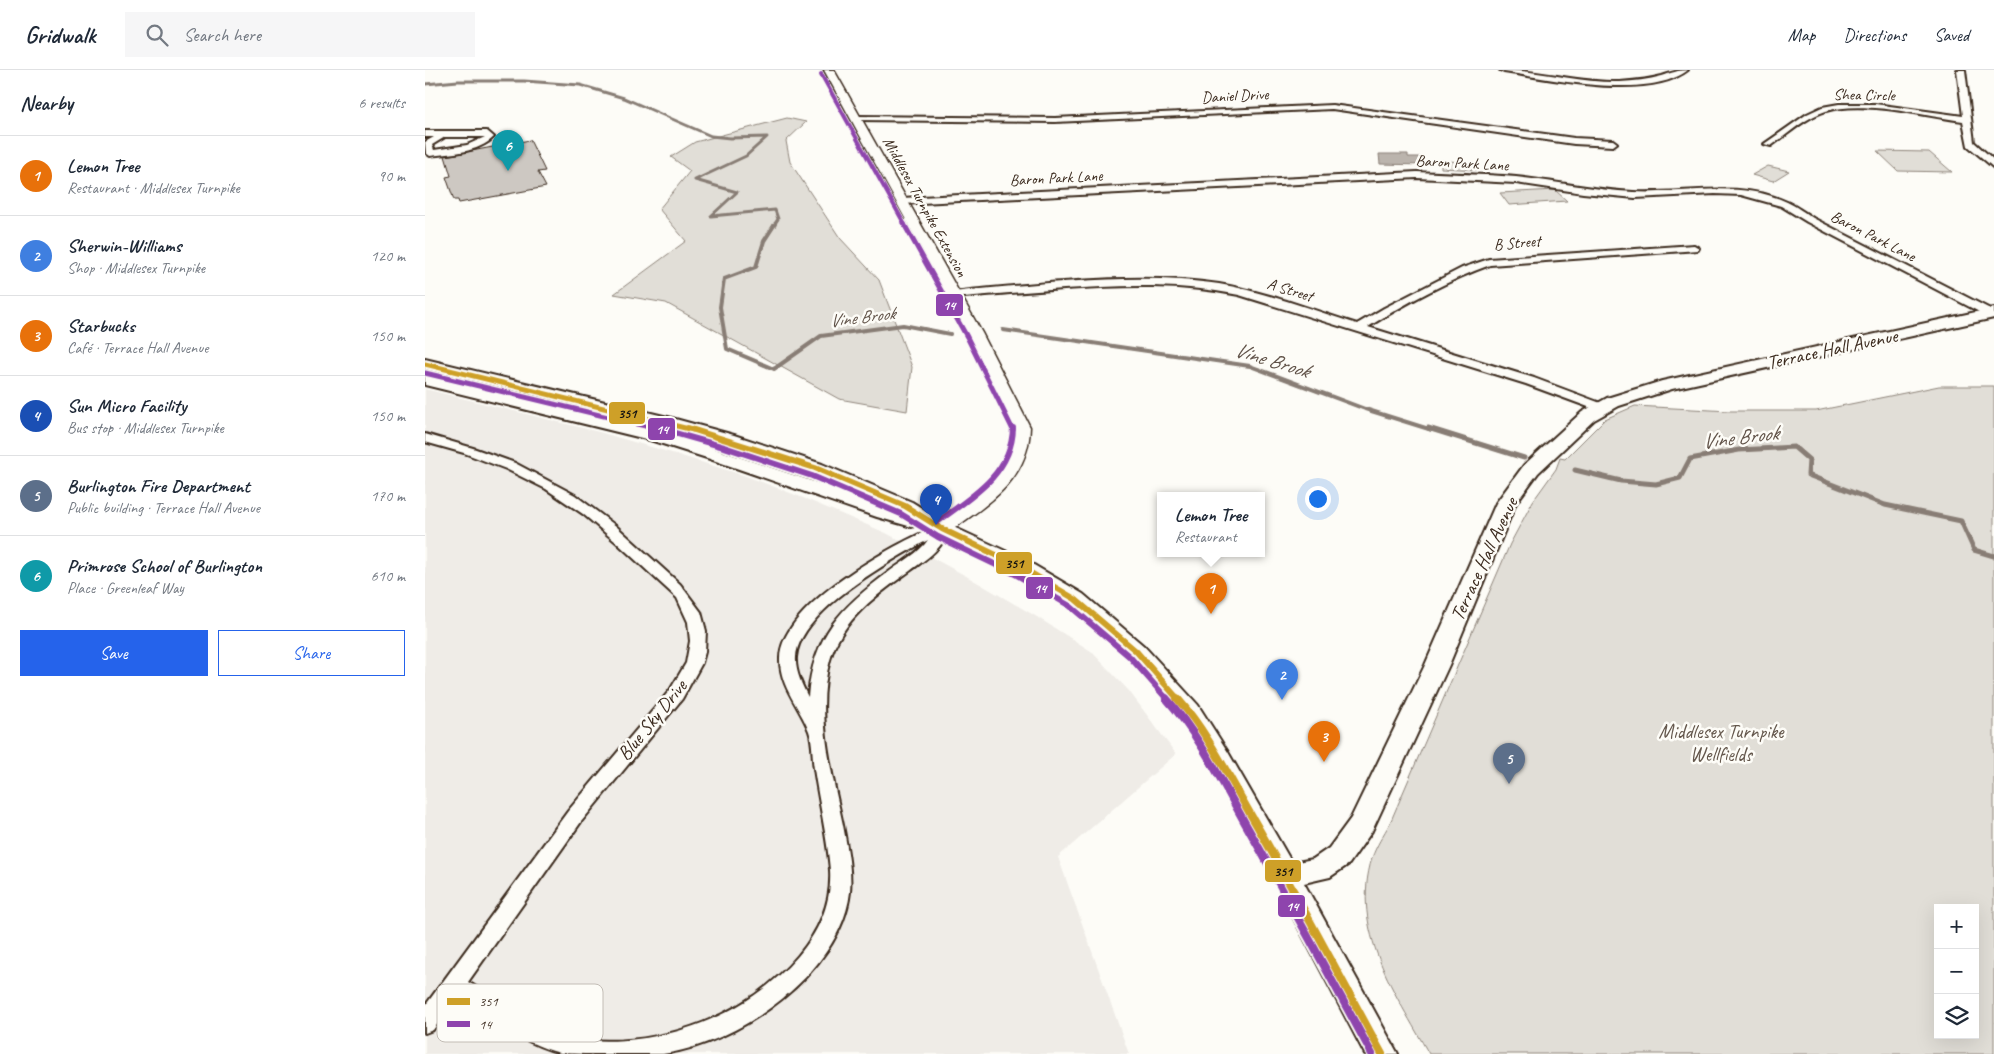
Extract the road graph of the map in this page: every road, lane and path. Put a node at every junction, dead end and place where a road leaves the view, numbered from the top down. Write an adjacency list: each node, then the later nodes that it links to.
1 (829, 70): 5 (street, Middlesex Turnpike Extension)
2 (1503, 70): 3 (street)
3 (1684, 70)
4 (1961, 70): 6 (street)
5 (856, 118): 9 (street, Daniel Drive); 12 (street, Middlesex Turnpike Extension)
6 (1967, 119): 10 (street, Shea Circle); 11 (street)
7 (425, 134): 8 (street)
8 (443, 134): 8 (street)
9 (1613, 144)
10 (1769, 144)
11 (1994, 165)
12 (901, 201): 14 (street, Middlesex Turnpike Extension); 15 (street, Baron Park Lane)
13 (1694, 248): 16 (street, B Street)
14 (955, 295): 16 (street, A Street); 21 (street, Middlesex Turnpike Extension)
15 (1993, 313): 19 (main road, Terrace Hall Avenue)
16 (1359, 328): 19 (street, A Street)
17 (425, 364): 21 (main road)
18 (425, 380): 21 (main road)
19 (1603, 408): 23 (main road, Terrace Hall Avenue)
20 (425, 438): 24 (street, Blue Sky Drive)
21 (942, 529): 22 (street); 22 (street); 23 (main road)
22 (818, 733): 27 (street)
23 (1285, 875): 28 (main road)
24 (456, 984)
25 (437, 1008): 26 (street, Blue Sky Drive)
26 (425, 1023)
27 (560, 1042)
28 (1382, 1054)

